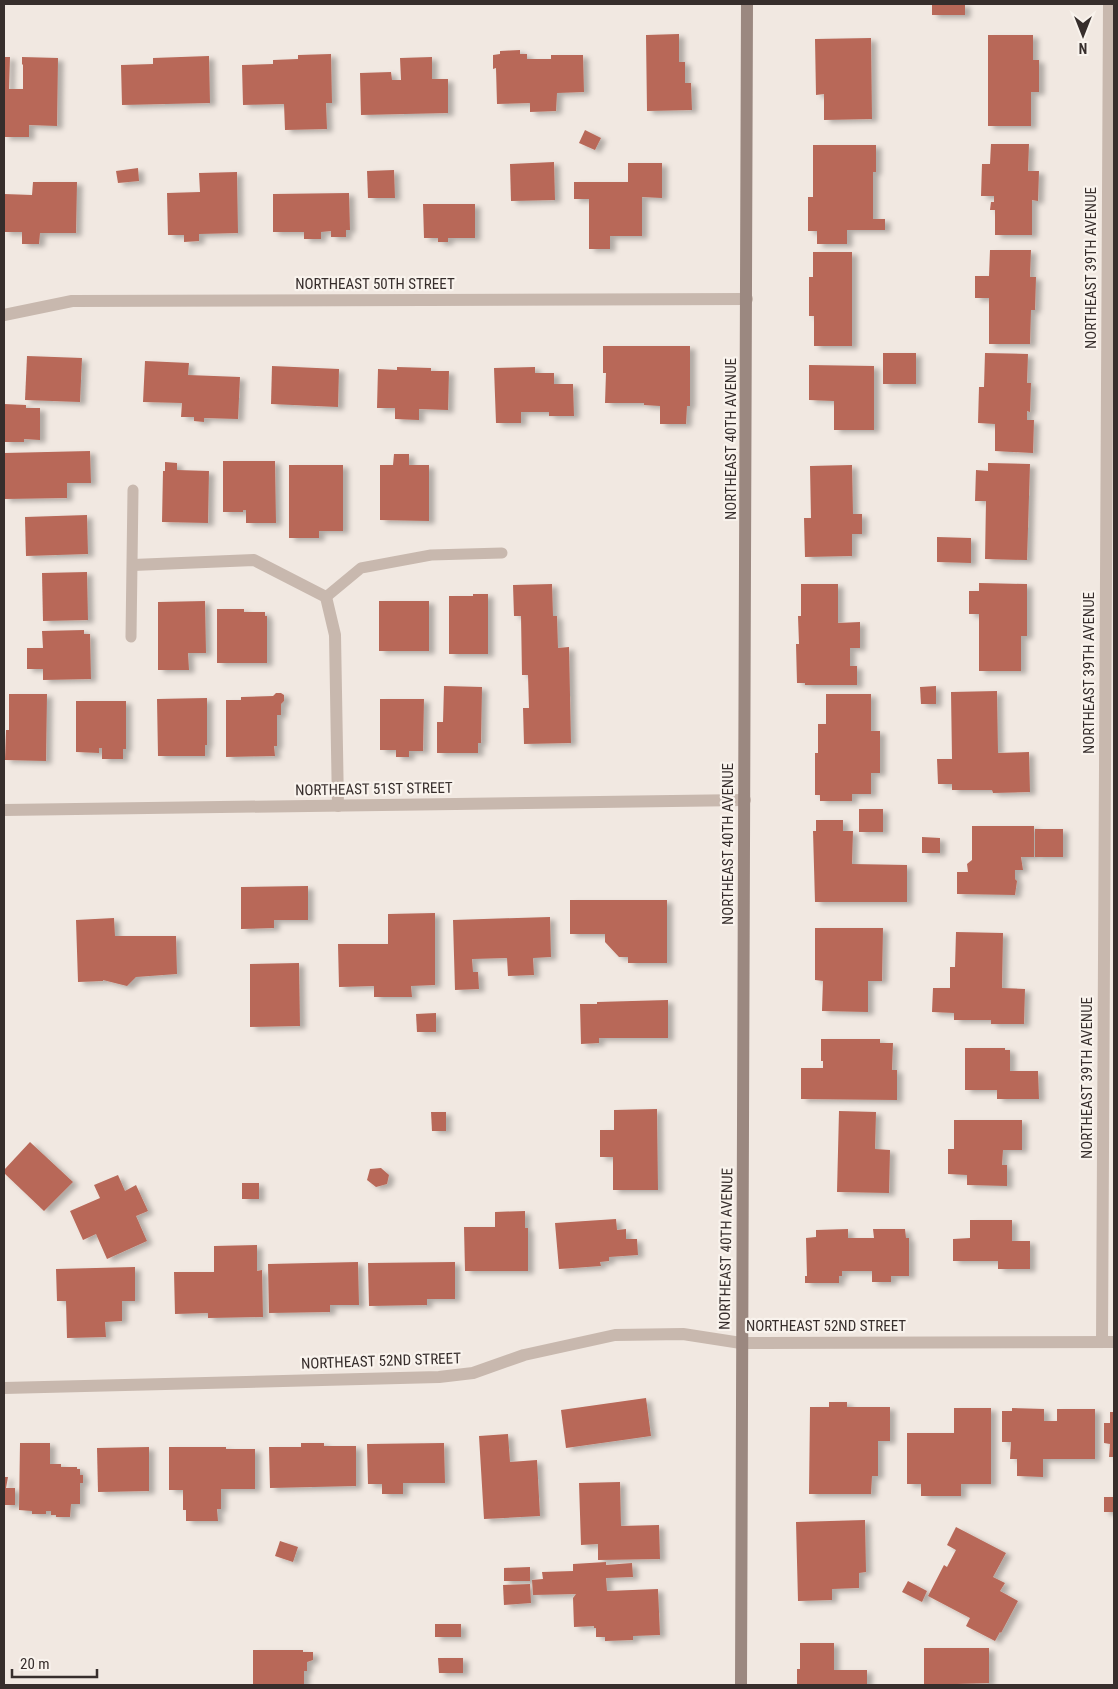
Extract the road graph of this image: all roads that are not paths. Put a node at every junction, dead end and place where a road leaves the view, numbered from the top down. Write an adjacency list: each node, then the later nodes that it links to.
1 (747, 4): 3 (street, NORTHEAST 40TH AVENUE)
2 (1108, 4): 13 (street, NORTHEAST 39TH AVENUE)
3 (747, 299): 4 (street, NORTHEAST 50TH STREET); 10 (street, NORTHEAST 40TH AVENUE)
4 (4, 315)
5 (134, 490): 7 (lane)
6 (502, 553): 8 (lane)
7 (133, 565): 8 (street); 9 (lane)
8 (326, 597): 11 (street)
9 (131, 637)
10 (745, 800): 11 (street, NORTHEAST 51ST STREET); 14 (street, NORTHEAST 40TH AVENUE)
11 (338, 806): 12 (street, NORTHEAST 51ST STREET)
12 (4, 810)
13 (1108, 1342): 14 (street, NORTHEAST 52ND STREET)
14 (741, 1343): 15 (street, NORTHEAST 52ND STREET); 16 (street, NORTHEAST 40TH AVENUE)
15 (4, 1388)
16 (741, 1685)

